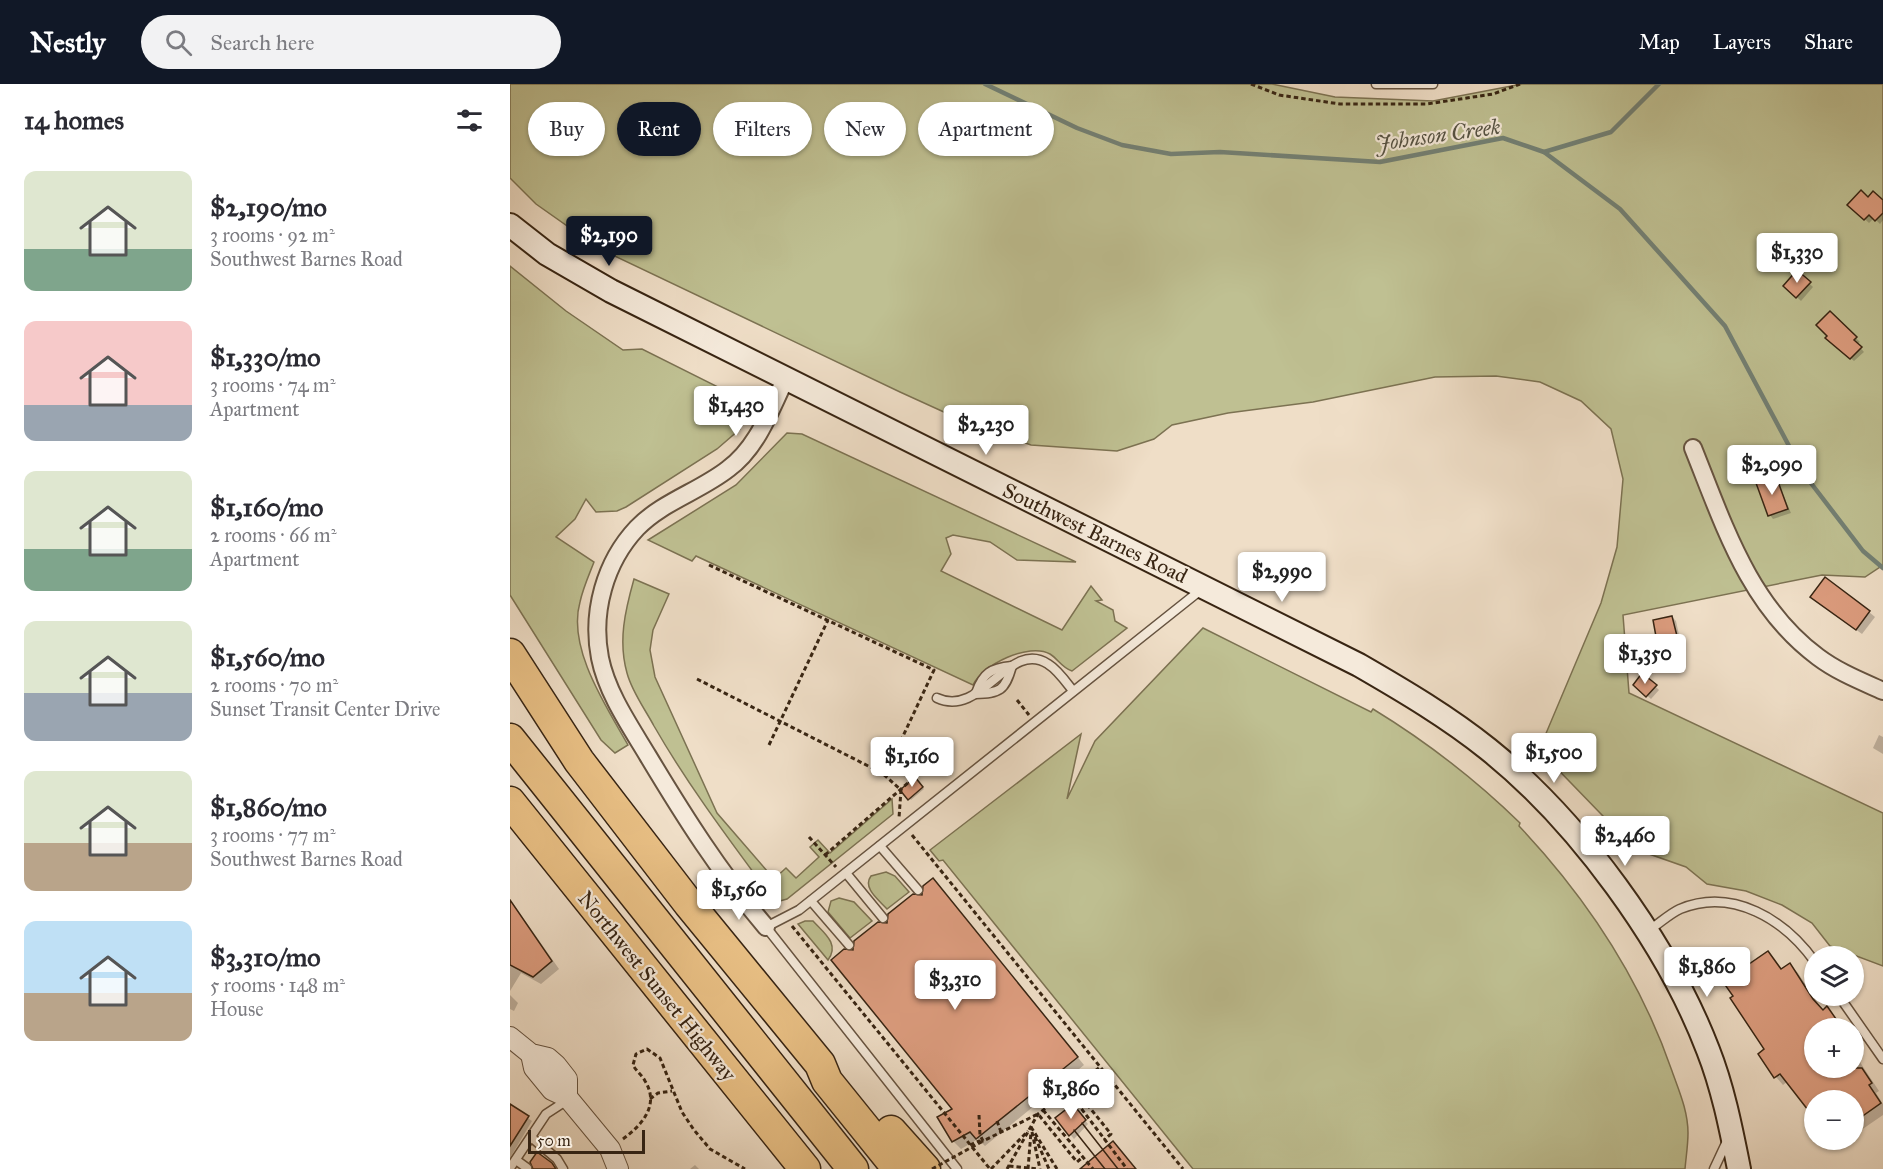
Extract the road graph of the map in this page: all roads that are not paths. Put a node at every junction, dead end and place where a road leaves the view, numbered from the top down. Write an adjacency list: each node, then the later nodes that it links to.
1 (1376, 84): 2 (lane)
2 (1382, 84): 3 (lane)
3 (1433, 84)
4 (510, 225): 5 (main road, Southwest Barnes Road)
5 (786, 378): 7 (main road, Southwest Barnes Road); 19 (street)
6 (1693, 448): 10 (street)
7 (1204, 587): 9 (lane); 20 (main road, Southwest Barnes Road)
8 (510, 654): 26 (highway)
9 (1073, 691): 11 (lane); 14 (lane)
10 (1883, 691)
11 (937, 698)
12 (511, 738): 36 (highway, Northwest Sunset Highway)
13 (510, 802): 35 (highway, Northwest Sunset Highway)
14 (879, 846): 15 (lane); 16 (lane)
15 (844, 874): 17 (lane); 18 (lane)
16 (918, 890)
17 (811, 900): 19 (lane); 21 (lane)
18 (883, 918)
19 (766, 927): 39 (lane)
20 (1646, 932): 22 (lane); 28 (main road, Southwest Barnes Road)
21 (849, 945)
22 (1804, 946)
23 (1846, 1006): 25 (lane)
24 (510, 1037): 27 (street)
25 (1883, 1059)
26 (820, 1064): 37 (highway); 38 (highway)
27 (568, 1098): 29 (lane); 34 (street)
28 (1732, 1131): 40 (lane); 41 (main road, Southwest Barnes Road)
29 (531, 1137): 30 (lane); 33 (lane)
30 (516, 1160): 31 (lane); 32 (lane)
31 (510, 1168)
32 (527, 1168)
33 (563, 1169)
34 (618, 1169)
35 (805, 1169)
36 (853, 1169)
37 (898, 1169)
38 (924, 1169)
39 (957, 1169)
40 (1714, 1169)
41 (1739, 1169)

